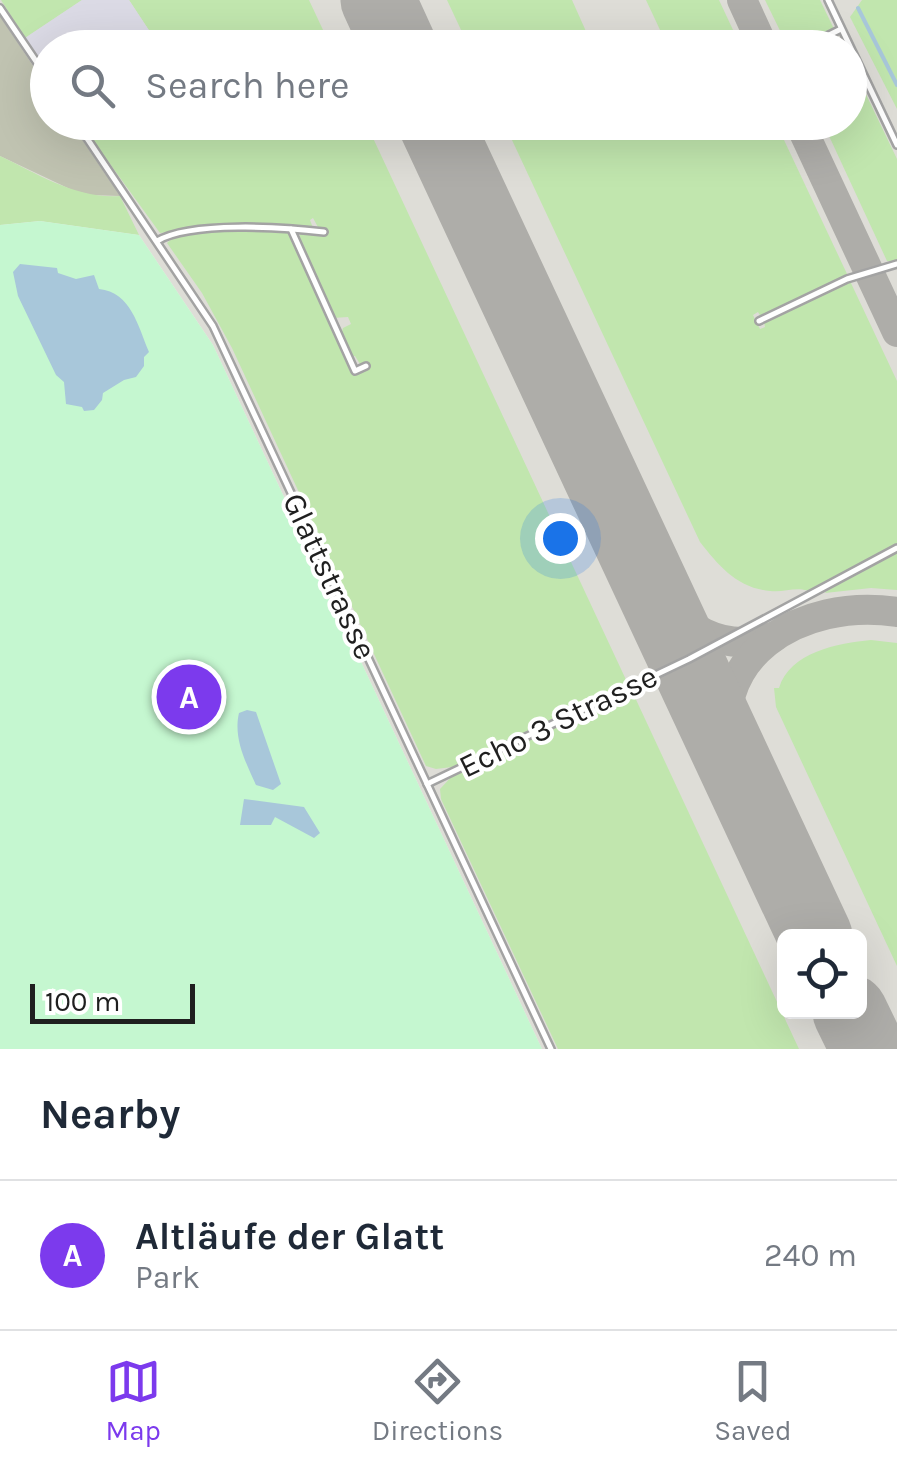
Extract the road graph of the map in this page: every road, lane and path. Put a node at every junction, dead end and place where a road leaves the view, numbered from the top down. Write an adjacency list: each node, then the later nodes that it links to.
1 (828, 0): 3 (lane)
2 (0, 8): 4 (lane)
3 (841, 29)
4 (30, 52)
5 (867, 83): 7 (lane)
6 (88, 140): 10 (lane, Glattstrasse)
7 (897, 145)
8 (313, 221): 9 (lane)
9 (291, 229): 10 (lane); 14 (lane)
10 (158, 241): 17 (lane, Glattstrasse)
11 (897, 264): 13 (lane)
12 (345, 320): 14 (lane)
13 (759, 320)
14 (334, 325): 15 (lane)
15 (366, 366)
16 (897, 548): 17 (lane, Echo 3 Strasse)
17 (427, 784): 18 (lane, Glattstrasse)
18 (550, 1049)

